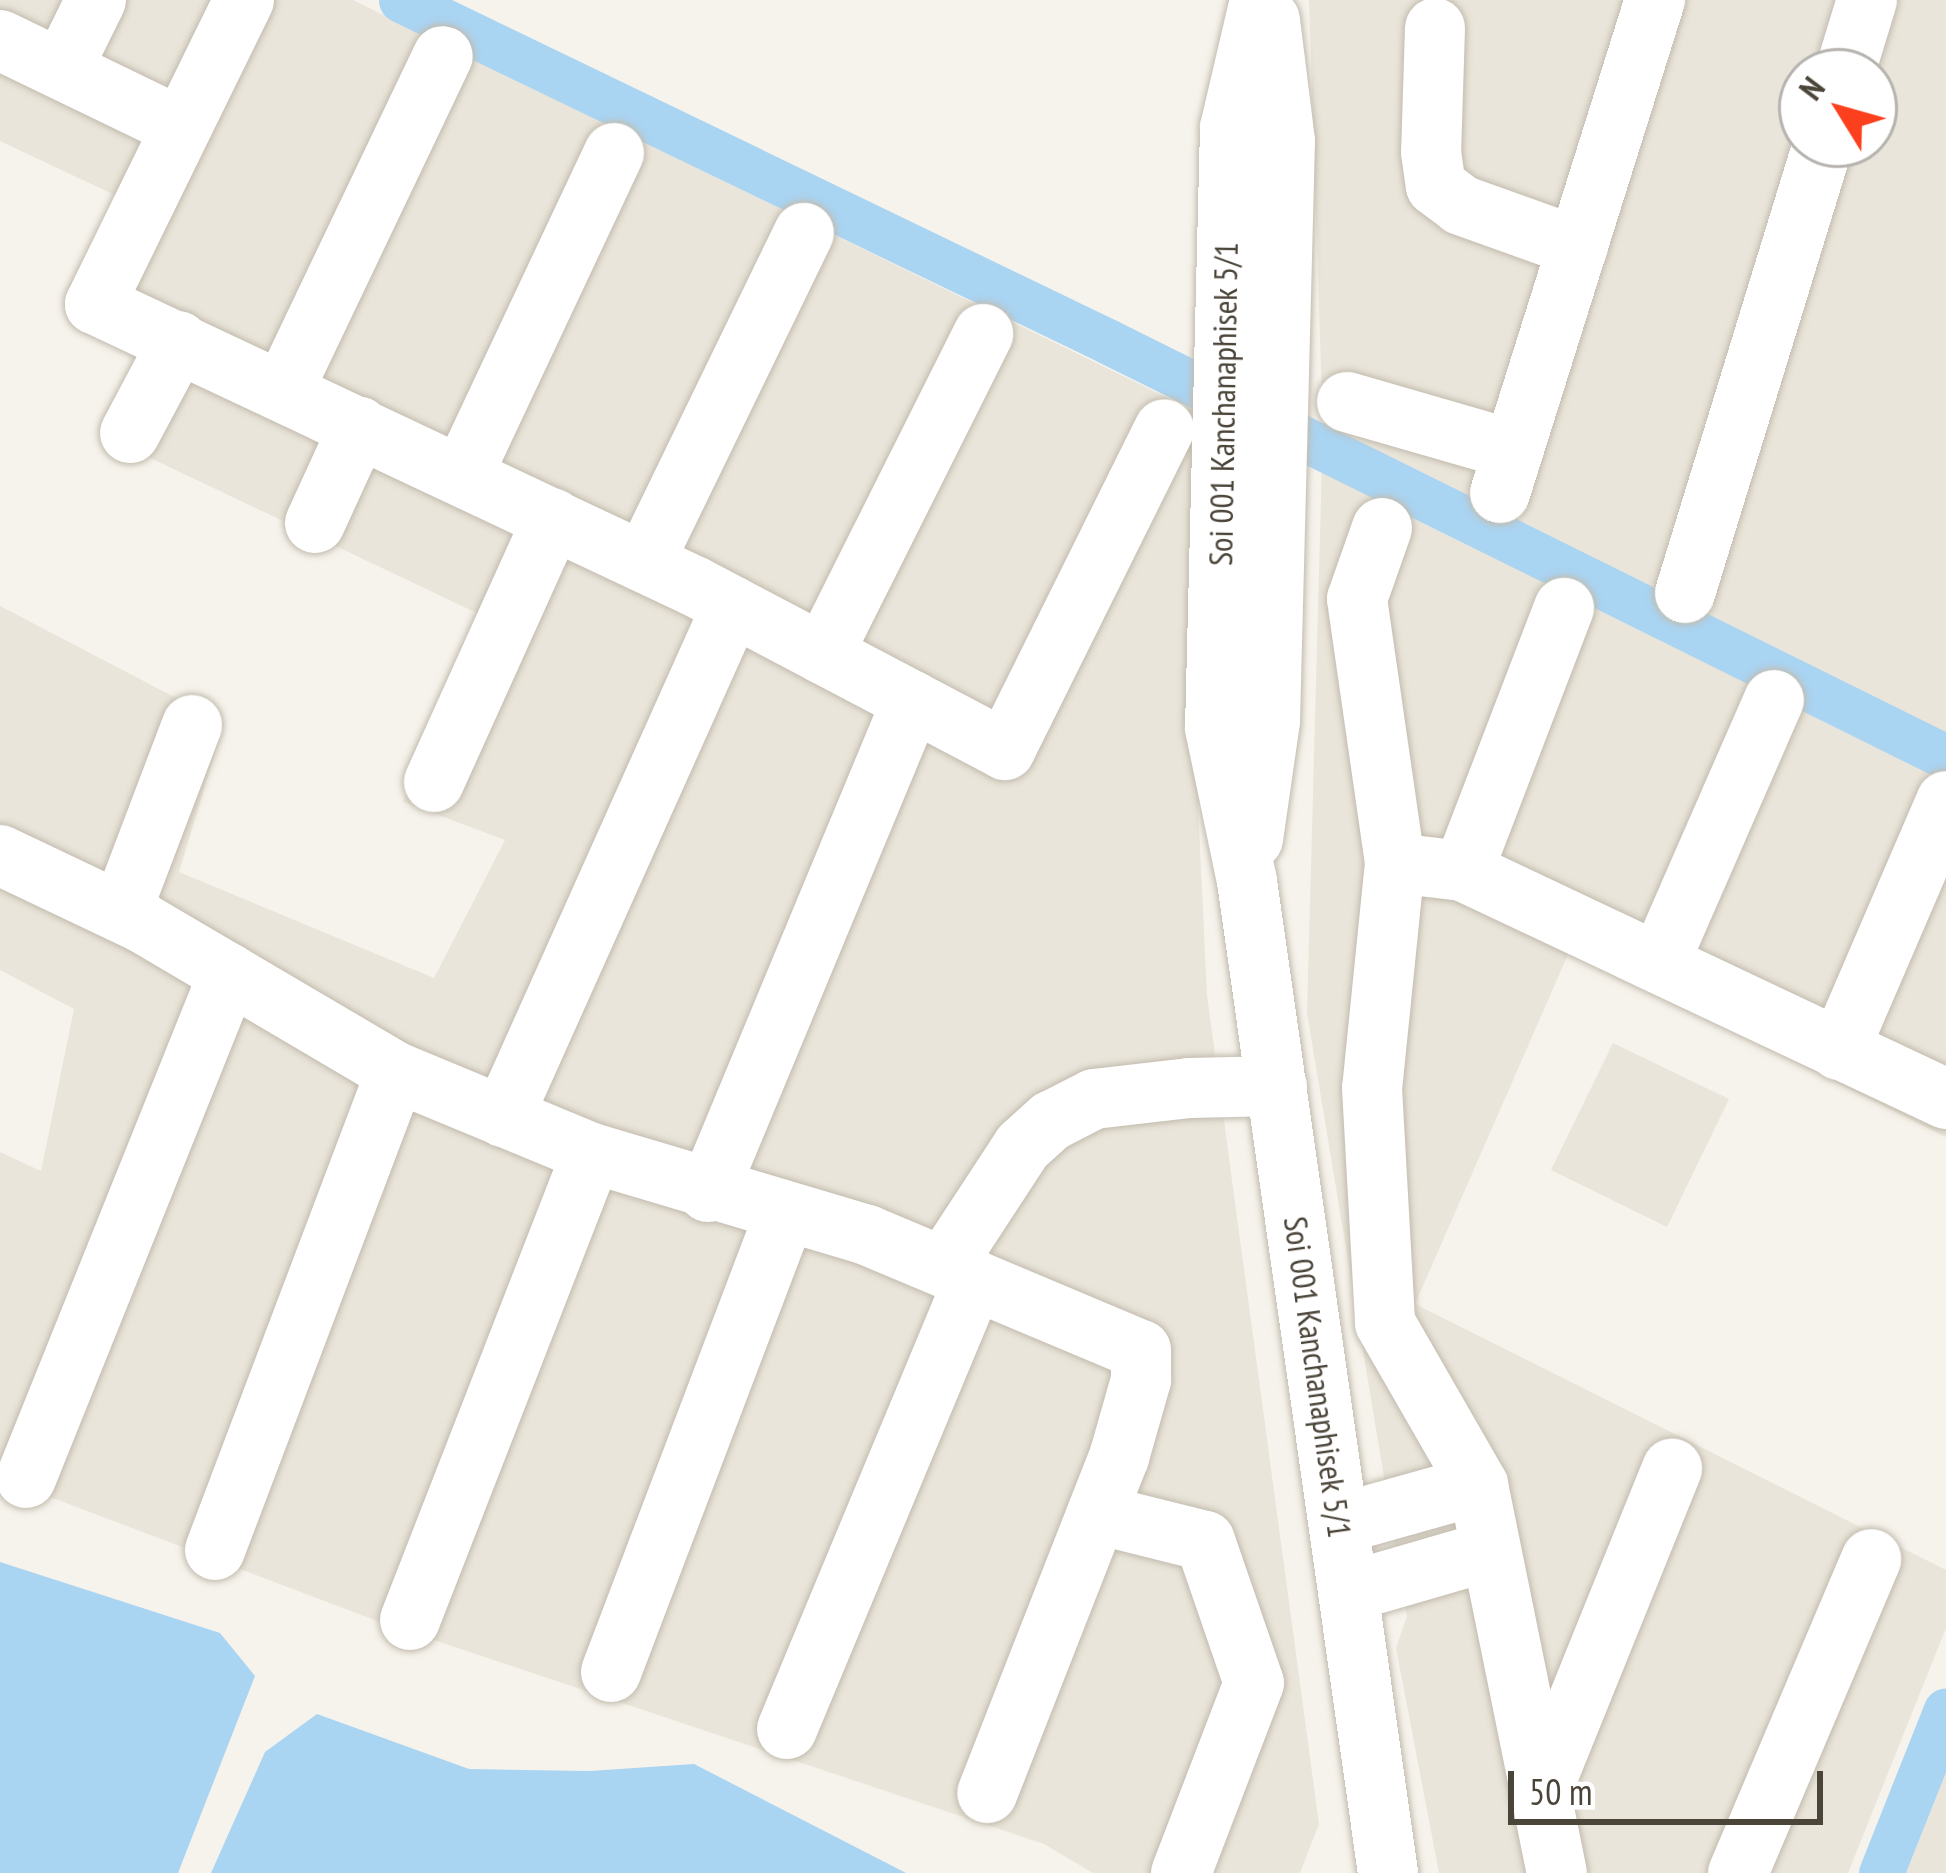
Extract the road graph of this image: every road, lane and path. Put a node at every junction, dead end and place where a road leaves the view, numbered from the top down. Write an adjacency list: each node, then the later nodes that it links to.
1 (96, 0): 10 (street)
2 (244, 0): 11 (street)
3 (1264, 0): 45 (street, Soi 001 Kanchanaphisek 5/1)
4 (1655, 0): 15 (street)
5 (1868, 0): 8 (street)
6 (1436, 28): 15 (street)
7 (0, 40): 10 (street)
8 (1853, 48)
9 (443, 56): 18 (street)
10 (62, 70): 11 (street)
11 (180, 127): 17 (street)
12 (614, 153): 23 (street)
13 (1816, 168): 28 (street)
14 (804, 233): 27 (street)
15 (1578, 247): 19 (street)
16 (983, 334): 31 (street)
17 (179, 341): 18 (street); 22 (street)
18 (283, 391): 20 (street)
19 (1347, 402)
20 (359, 427): 23 (street); 25 (street)
21 (1164, 429): 33 (street)
22 (130, 433)
23 (462, 476): 24 (street)
24 (553, 519): 27 (street); 35 (street)
25 (315, 523)
26 (1382, 529): 38 (street)
27 (644, 562): 29 (street)
28 (1685, 593)
29 (732, 606): 31 (street); 47 (street)
30 (1564, 608): 39 (street)
31 (823, 654): 33 (street)
32 (1774, 700): 41 (street)
33 (912, 701): 49 (street)
34 (191, 725): 40 (street)
35 (434, 782)
36 (1946, 801): 43 (street)
37 (0, 855): 40 (street)
38 (1395, 863): 39 (street); 55 (street)
39 (1462, 871): 41 (street)
40 (122, 912): 42 (street)
41 (1659, 963): 43 (street)
42 (229, 973): 44 (street); 52 (street)
43 (1839, 1050): 46 (street)
44 (396, 1072): 47 (street); 58 (street)
45 (1277, 1086): 51 (street); 57 (street, Soi 001 Kanchanaphisek 5/1)
46 (1946, 1100)
47 (503, 1118): 48 (street)
48 (592, 1153): 49 (street); 62 (street)
49 (708, 1192): 50 (street)
50 (785, 1213): 51 (street); 63 (street)
51 (960, 1272): 56 (street); 64 (street)
52 (24, 1408): 54 (street)
53 (1672, 1468): 66 (street)
54 (26, 1478)
55 (1478, 1486): 57 (street); 59 (street)
56 (1096, 1514): 65 (street); 67 (street)
57 (1339, 1524): 61 (street, Soi 001 Kanchanaphisek 5/1)
58 (215, 1550)
59 (1489, 1551): 61 (street); 66 (street)
60 (1871, 1558): 70 (street)
61 (1348, 1592): 68 (street, Soi 001 Kanchanaphisek 5/1)
62 (410, 1621)
63 (611, 1672)
64 (787, 1729)
65 (987, 1793)
66 (1541, 1793): 69 (street)
67 (1180, 1873)
68 (1388, 1873)
69 (1556, 1873)
70 (1738, 1873)

